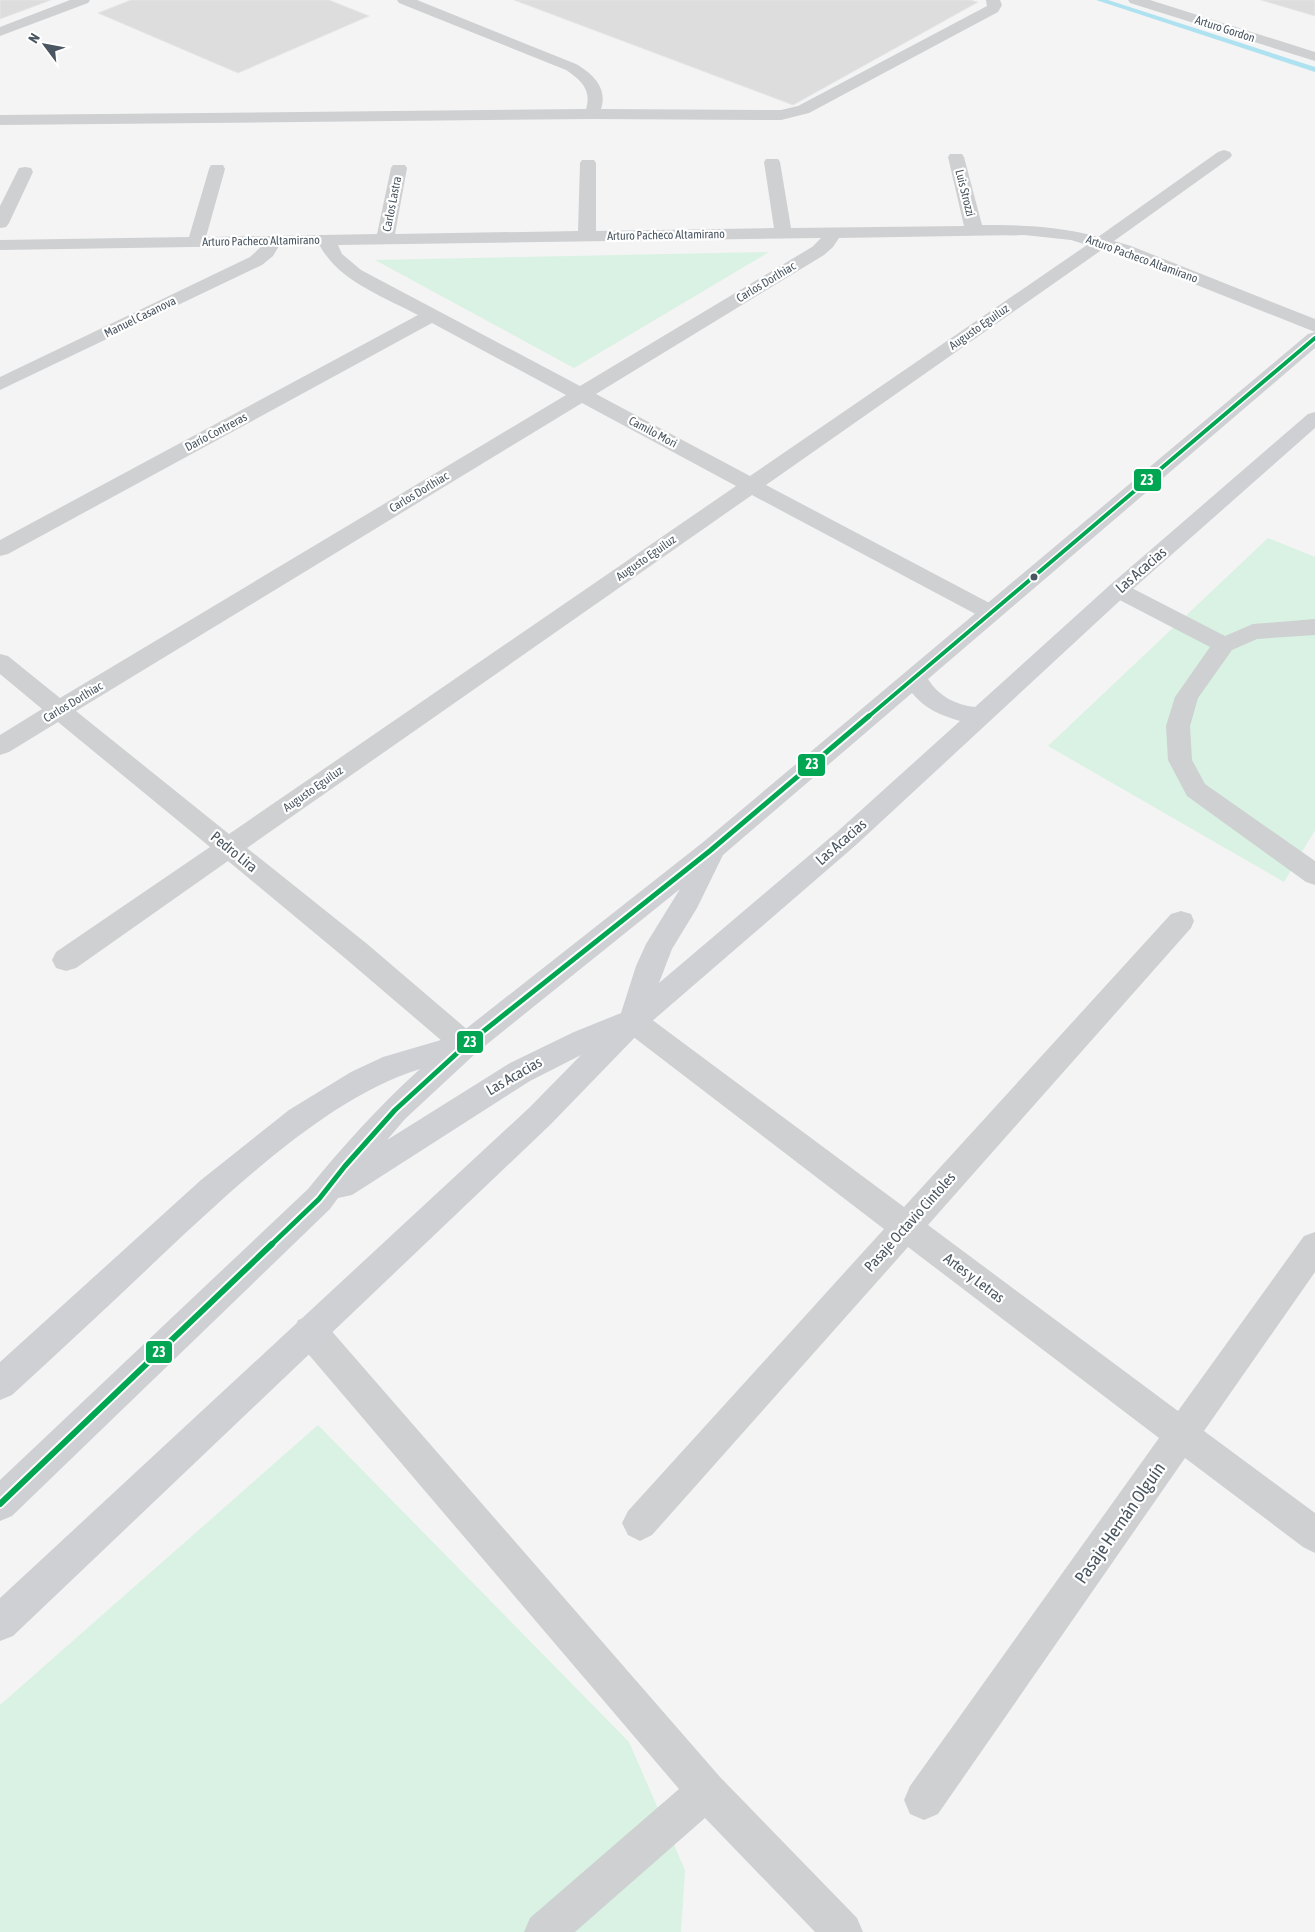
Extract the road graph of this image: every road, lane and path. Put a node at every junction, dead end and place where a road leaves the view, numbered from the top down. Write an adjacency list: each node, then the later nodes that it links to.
1 (83, 0): 5 (street)
2 (404, 0): 7 (street)
3 (993, 0): 7 (street)
4 (1135, 0): 6 (street, Arturo Gordon)
5 (0, 32)
6 (1315, 57)
7 (592, 114): 8 (street)
8 (0, 120)
9 (1224, 155): 25 (street, Augusto Eguiluz)
10 (956, 156): 17 (street, Luis Strozzi)
11 (772, 162): 19 (street)
12 (588, 163): 20 (street)
13 (399, 168): 21 (street, Carlos Lastra)
14 (216, 169): 24 (street)
15 (25, 172): 16 (street)
16 (0, 223)
17 (974, 230): 18 (street, Arturo Pacheco Altamirano); 25 (street, Arturo Pacheco Altamirano)
18 (833, 232): 19 (street, Arturo Pacheco Altamirano); 31 (street, Carlos Dorlhiac)
19 (783, 233): 20 (street, Arturo Pacheco Altamirano)
20 (587, 236): 21 (street, Arturo Pacheco Altamirano)
21 (385, 239): 22 (street, Arturo Pacheco Altamirano)
22 (326, 240): 23 (street, Arturo Pacheco Altamirano); 27 (street, Camilo Mori)
23 (272, 241): 24 (street, Arturo Pacheco Altamirano); 30 (street, Manuel Casanova)
24 (196, 242): 26 (street, Arturo Pacheco Altamirano)
25 (1102, 242): 28 (street, Arturo Pacheco Altamirano); 33 (street, Augusto Eguiluz)
26 (1, 246)
27 (432, 315): 31 (street, Camilo Mori); 34 (street, Darío Contreras)
28 (1315, 326)
29 (1315, 338): 36 (main road, Las Acacias)
30 (0, 384)
31 (581, 394): 33 (street, Camilo Mori); 41 (street, Carlos Dorlhiac)
32 (1315, 418): 35 (main road, Las Acacias)
33 (751, 485): 36 (street, Camilo Mori); 44 (street, Augusto Eguiluz)
34 (0, 548)
35 (1118, 590): 38 (street); 42 (main road, Las Acacias)
36 (991, 612): 40 (main road, Las Acacias)
37 (1315, 627): 38 (street)
38 (1224, 645): 46 (street)
39 (0, 662): 41 (street, Pedro Lira)
40 (915, 676): 42 (main road); 45 (main road, Las Acacias)
41 (59, 710): 43 (street, Carlos Dorlhiac); 44 (street, Pedro Lira)
42 (982, 716): 49 (main road, Las Acacias)
43 (0, 746)
44 (228, 847): 48 (street, Augusto Eguiluz); 50 (street, Pedro Lira)
45 (711, 850): 49 (main road); 50 (main road, Las Acacias)
46 (1315, 875)
47 (1181, 921): 52 (street, Pasaje Octavio Cintoles)
48 (66, 960)
49 (633, 1021): 51 (main road, Las Acacias); 52 (street, Artes y Letras); 54 (main road)
50 (466, 1045): 51 (main road, Las Acacias); 55 (main road)
51 (319, 1199): 57 (main road, Las Acacias)
52 (906, 1227): 56 (street, Artes y Letras); 58 (street, Pasaje Octavio Cintoles)
53 (1315, 1246): 56 (street, Pasaje Hernán Olguín)
54 (310, 1331): 60 (main road); 61 (street)
55 (0, 1384)
56 (1182, 1435): 59 (street, Artes y Letras); 62 (street, Pasaje Hernán Olguín)
57 (0, 1504)
58 (640, 1523)
59 (1315, 1535)
60 (0, 1622)
61 (706, 1791): 63 (street); 64 (street)
62 (924, 1800)
63 (544, 1932)
64 (843, 1932)

